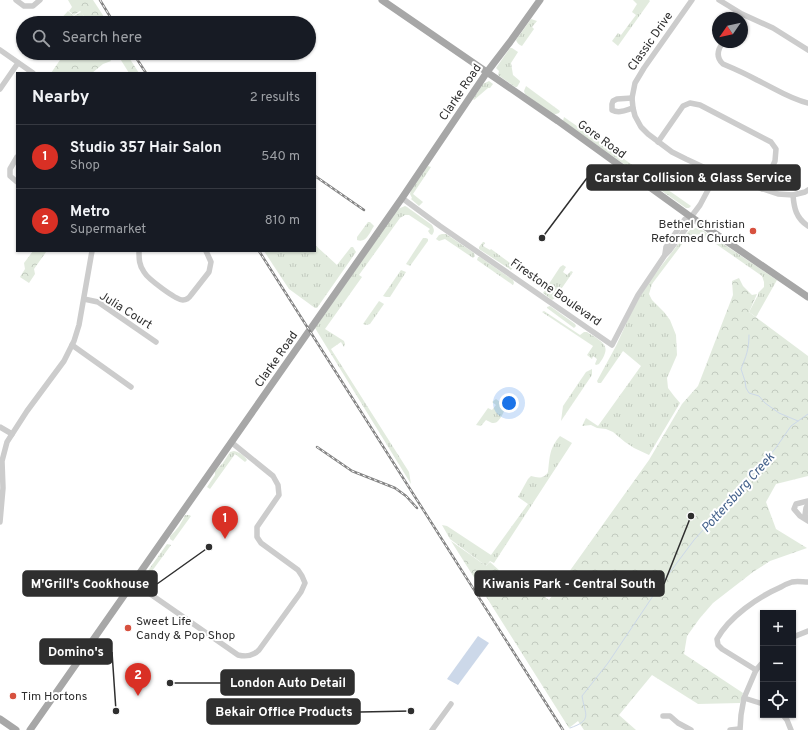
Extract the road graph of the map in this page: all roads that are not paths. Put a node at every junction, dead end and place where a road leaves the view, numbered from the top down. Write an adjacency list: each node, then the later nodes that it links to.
1 (16, 0): 2 (street)
2 (40, 0)
3 (382, 0): 14 (main road, Gore Road)
4 (540, 0): 14 (main road, Clarke Road)
5 (692, 0): 16 (street, Classic Drive)
6 (719, 0): 7 (street)
7 (736, 12)
8 (748, 19): 11 (street)
9 (720, 48): 17 (street)
10 (0, 50): 12 (street)
11 (808, 50)
12 (18, 63): 13 (street); 15 (street)
13 (32, 72)
14 (488, 72): 26 (main road, Clarke Road); 27 (main road, Gore Road)
15 (0, 89)
16 (632, 98): 18 (street, Classic Drive); 18 (street)
17 (808, 103)
18 (633, 108): 19 (street, Classic Drive)
19 (658, 142): 21 (street, Classic Drive); 23 (street)
20 (16, 159): 22 (street)
21 (716, 173): 23 (street, Classic Drive); 27 (street, Firestone Boulevard)
22 (16, 181)
23 (762, 190): 25 (street, Classic Drive)
24 (808, 190): 25 (street, Classic Drive)
25 (793, 195): 28 (street)
26 (402, 198): 27 (street, Firestone Boulevard); 39 (main road, Clarke Road)
27 (691, 217): 32 (main road, Gore Road)
28 (808, 226)
29 (92, 252): 33 (street)
30 (139, 252): 31 (street)
31 (206, 252)
32 (808, 297)
33 (84, 299): 34 (street, Julia Court); 35 (street)
34 (156, 342)
35 (72, 345): 36 (street); 38 (street)
36 (131, 387)
37 (0, 427): 38 (street)
38 (12, 434): 43 (street)
39 (231, 442): 44 (main road, Clarke Road); 44 (street)
40 (808, 501): 42 (street)
41 (808, 504): 42 (street)
42 (808, 520)
43 (0, 522)
44 (133, 582): 57 (main road, Clarke Road)
45 (808, 582): 49 (street)
46 (808, 631): 47 (street)
47 (796, 636)
48 (760, 665): 49 (street)
49 (756, 670): 50 (street)
50 (744, 698): 51 (street); 61 (street)
51 (760, 703)
52 (450, 704): 58 (street)
53 (663, 716): 59 (street)
54 (785, 718): 62 (street)
55 (0, 719): 56 (main road)
56 (16, 730)
57 (30, 730)
58 (432, 730)
59 (691, 730)
60 (730, 730): 61 (street)
61 (739, 730)
62 (791, 730)

